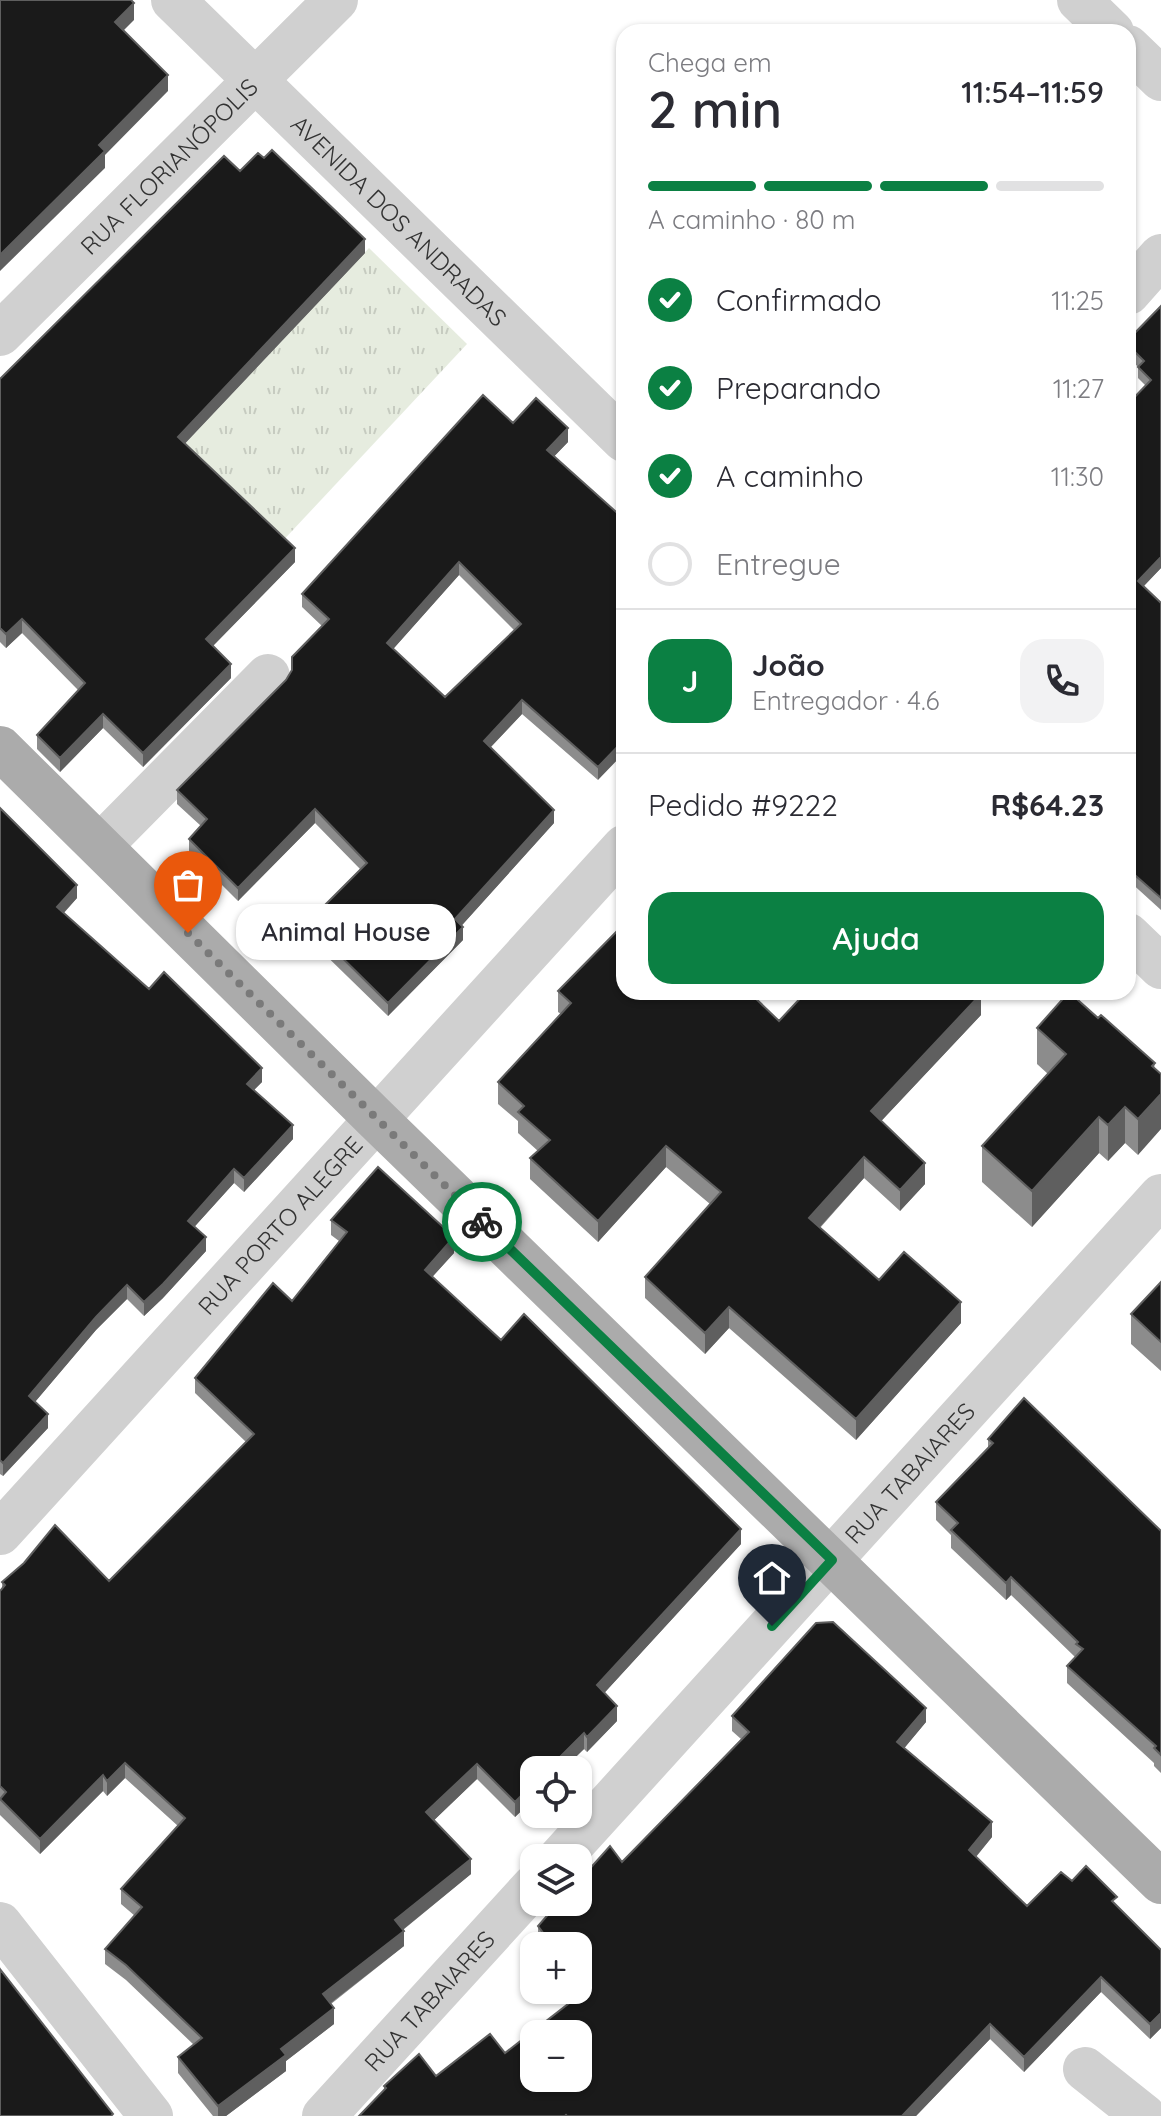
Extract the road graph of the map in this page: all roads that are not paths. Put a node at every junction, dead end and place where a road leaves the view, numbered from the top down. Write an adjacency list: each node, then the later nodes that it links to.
1 (173, 0): 6 (street, AVENIDA DOS ANDRADAS)
2 (336, 0): 6 (street, RUA FLORIANÓPOLIS)
3 (1079, 0): 4 (street)
4 (1104, 24)
5 (1136, 55): 7 (street)
6 (254, 79): 10 (street, RUA FLORIANÓPOLIS); 11 (street, AVENIDA DOS ANDRADAS)
7 (1161, 79)
8 (1161, 256): 9 (street)
9 (1136, 284)
10 (0, 334)
11 (616, 432)
12 (268, 676): 14 (street)
13 (0, 748): 14 (main road)
14 (100, 846): 18 (main road)
15 (616, 856): 18 (street, RUA PORTO ALEGRE)
16 (1136, 943): 17 (street)
17 (1161, 967)
18 (376, 1119): 20 (street, RUA PORTO ALEGRE); 21 (main road)
19 (1161, 1196): 21 (street, RUA TABAIARES)
20 (0, 1533)
21 (832, 1560): 22 (street, RUA TABAIARES); 23 (main road)
22 (573, 1844)
23 (1161, 1882)
24 (520, 1901): 28 (street, RUA TABAIARES)
25 (0, 1924): 27 (street)
26 (1085, 2069): 29 (street)
27 (151, 2116)
28 (324, 2116)
29 (1144, 2116)

